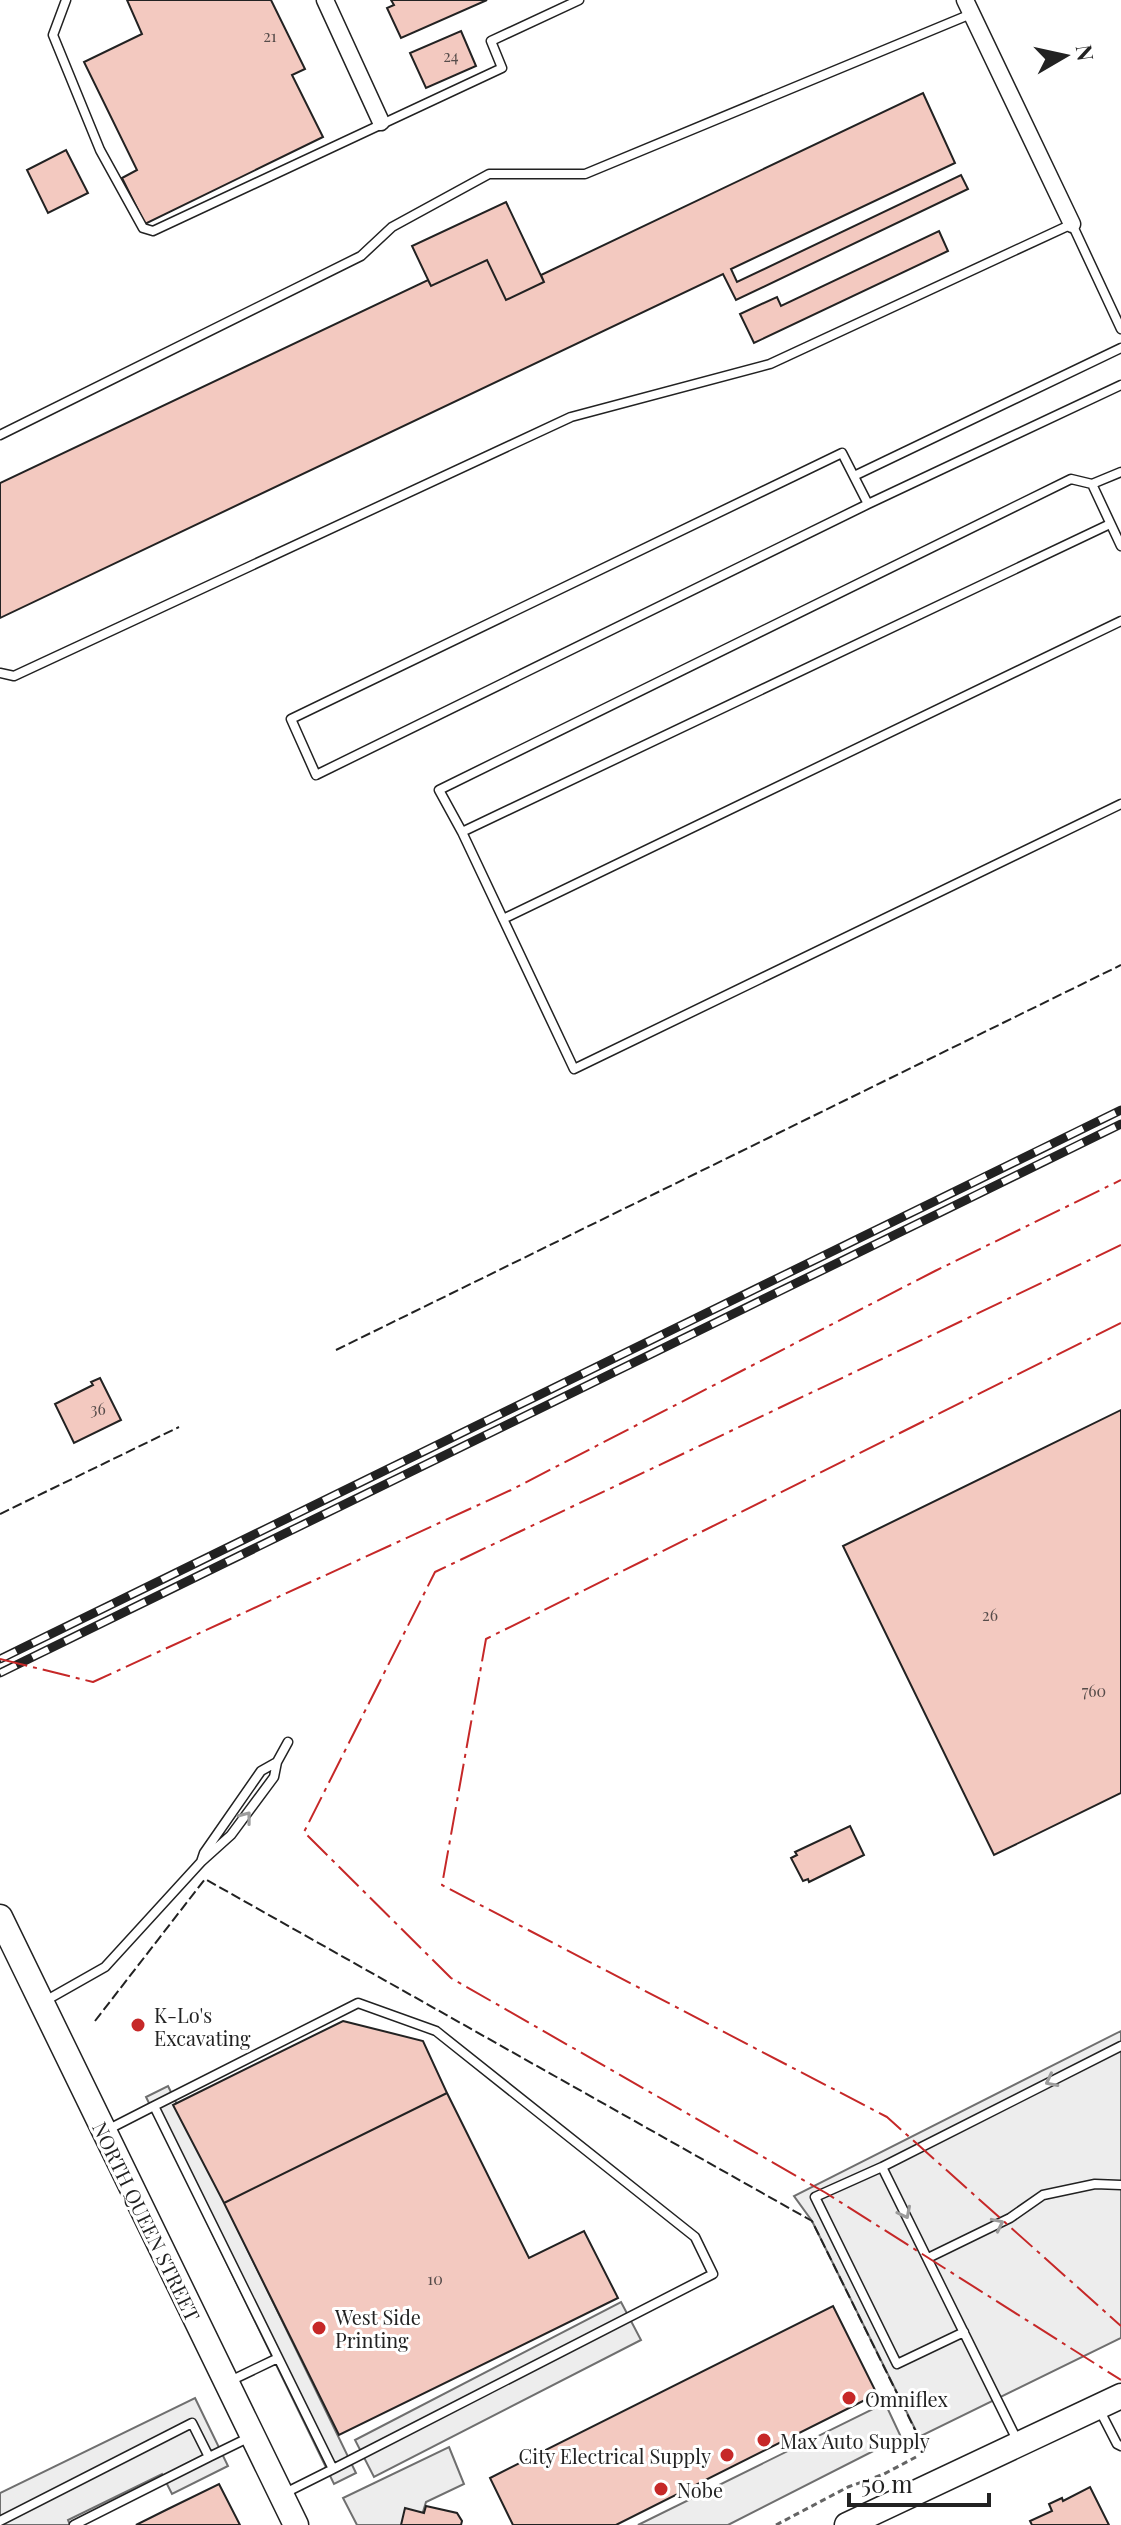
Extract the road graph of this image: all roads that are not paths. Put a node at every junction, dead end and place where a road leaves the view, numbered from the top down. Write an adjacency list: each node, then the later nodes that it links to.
1 (66, 0): 5 (lane)
2 (325, 0): 5 (street)
3 (579, 0): 5 (lane)
4 (968, 7): 6 (street); 10 (lane)
5 (381, 122)
6 (1072, 224): 7 (lane); 18 (lane)
7 (1121, 329)
8 (1121, 348): 12 (lane)
9 (1121, 385): 14 (lane)
10 (0, 435)
11 (1121, 472): 13 (lane)
12 (854, 476): 14 (lane); 14 (lane)
13 (1092, 484): 15 (lane); 20 (lane)
14 (868, 504)
15 (1110, 524): 16 (lane); 20 (lane)
16 (1121, 546)
17 (1121, 621): 21 (lane)
18 (0, 673)
19 (1121, 804): 21 (lane)
20 (462, 832): 21 (lane)
21 (503, 919)
22 (288, 1742): 23 (lane)
23 (277, 1762): 24 (lane); 24 (lane, one-way to 23)
24 (201, 1862): 26 (lane)
25 (0, 1917): 26 (main road, NORTH QUEEN STREET)
26 (42, 2002): 29 (main road, NORTH QUEEN STREET)
27 (1121, 2046): 30 (lane, one-way to 30)
28 (154, 2106): 29 (lane); 34 (lane); 42 (lane)
29 (104, 2131): 35 (main road, NORTH QUEEN STREET)
30 (882, 2167): 32 (lane, one-way to 32); 33 (lane)
31 (1121, 2185): 32 (lane, one-way to 31)
32 (928, 2258): 33 (lane)
33 (964, 2332): 39 (lane)
34 (278, 2358): 35 (lane); 42 (lane)
35 (226, 2383): 38 (main road, NORTH QUEEN STREET)
36 (1121, 2396): 37 (main road)
37 (1098, 2407): 39 (main road); 40 (lane)
38 (252, 2436): 41 (lane); 43 (main road, NORTH QUEEN STREET)
39 (1019, 2444): 47 (main road)
40 (1121, 2446)
41 (209, 2457): 44 (lane); 45 (lane)
42 (333, 2469): 43 (lane)
43 (281, 2495): 46 (main road, NORTH QUEEN STREET)
44 (0, 2521)
45 (74, 2525)
46 (296, 2525)
47 (847, 2525)

